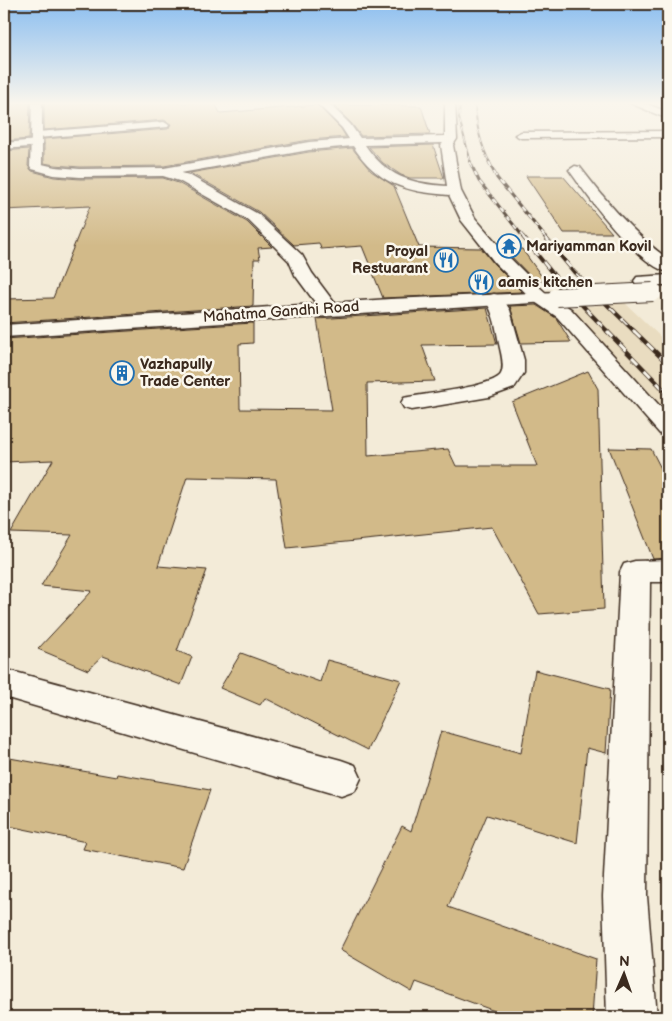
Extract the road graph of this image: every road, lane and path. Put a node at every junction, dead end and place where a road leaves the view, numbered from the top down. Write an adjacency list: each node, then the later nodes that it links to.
1 (37, 151): 6 (street)
2 (274, 151): 6 (street)
3 (362, 151): 7 (street)
4 (448, 151): 7 (street)
5 (575, 170): 8 (street)
6 (164, 172): 13 (street)
7 (454, 191): 11 (street)
8 (668, 266)
9 (668, 280): 10 (street)
10 (655, 288): 11 (street, bridge)
11 (546, 292): 12 (street, Mahatma Gandhi Road); 13 (street, Mahatma Gandhi Road); 17 (street)
12 (494, 300): 13 (street, Mahatma Gandhi Road); 16 (street)
13 (327, 304): 14 (street, Mahatma Gandhi Road); 15 (street, Mahatma Gandhi Road)
14 (4, 320)
15 (4, 331)
16 (412, 403)
17 (668, 429)
18 (668, 571): 21 (street)
19 (4, 684): 20 (street)
20 (342, 778)
21 (632, 1017)

